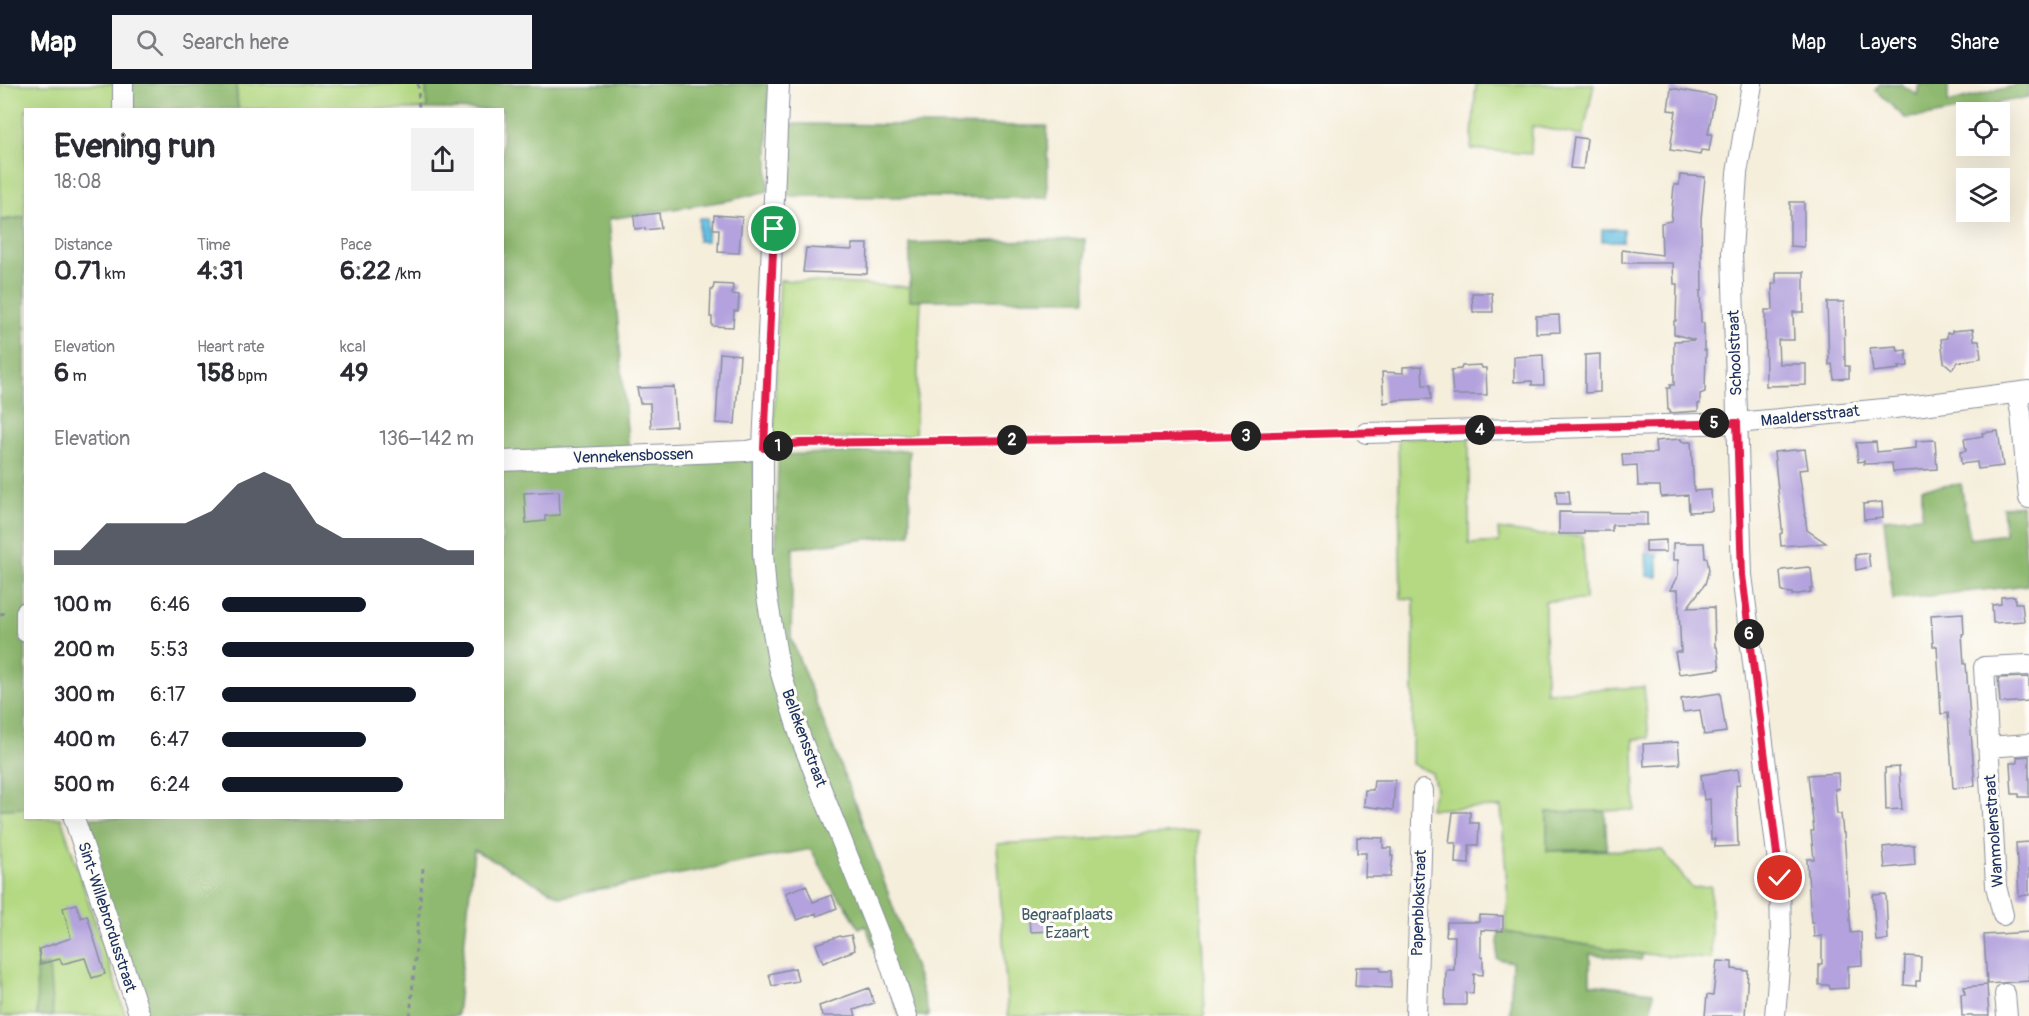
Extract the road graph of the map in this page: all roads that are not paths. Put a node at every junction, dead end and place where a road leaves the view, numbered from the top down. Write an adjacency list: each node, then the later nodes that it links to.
1 (123, 84): 4 (street)
2 (779, 84): 8 (street, Bellekensstraat)
3 (1752, 84): 6 (street, Schoolstraat)
4 (123, 108)
5 (2023, 392): 6 (street, Maaldersstraat); 10 (street)
6 (1737, 423): 7 (street, Maaldersstraat); 21 (street, Schoolstraat)
7 (1366, 433)
8 (764, 448): 9 (street, Vennekensbossen); 19 (street, Bellekensstraat)
9 (504, 461)
10 (2029, 498)
11 (2029, 665): 13 (street, Wanmolenstraat)
12 (2029, 744): 13 (street)
13 (1988, 747): 16 (street, Wanmolenstraat)
14 (1423, 790): 20 (street, Papenblokstraat)
15 (74, 819): 18 (street, Sint-Willebrordusstraat)
16 (2003, 915)
17 (2005, 994): 22 (street)
18 (140, 1016)
19 (907, 1016)
20 (1416, 1016)
21 (1775, 1016)
22 (2007, 1016)

